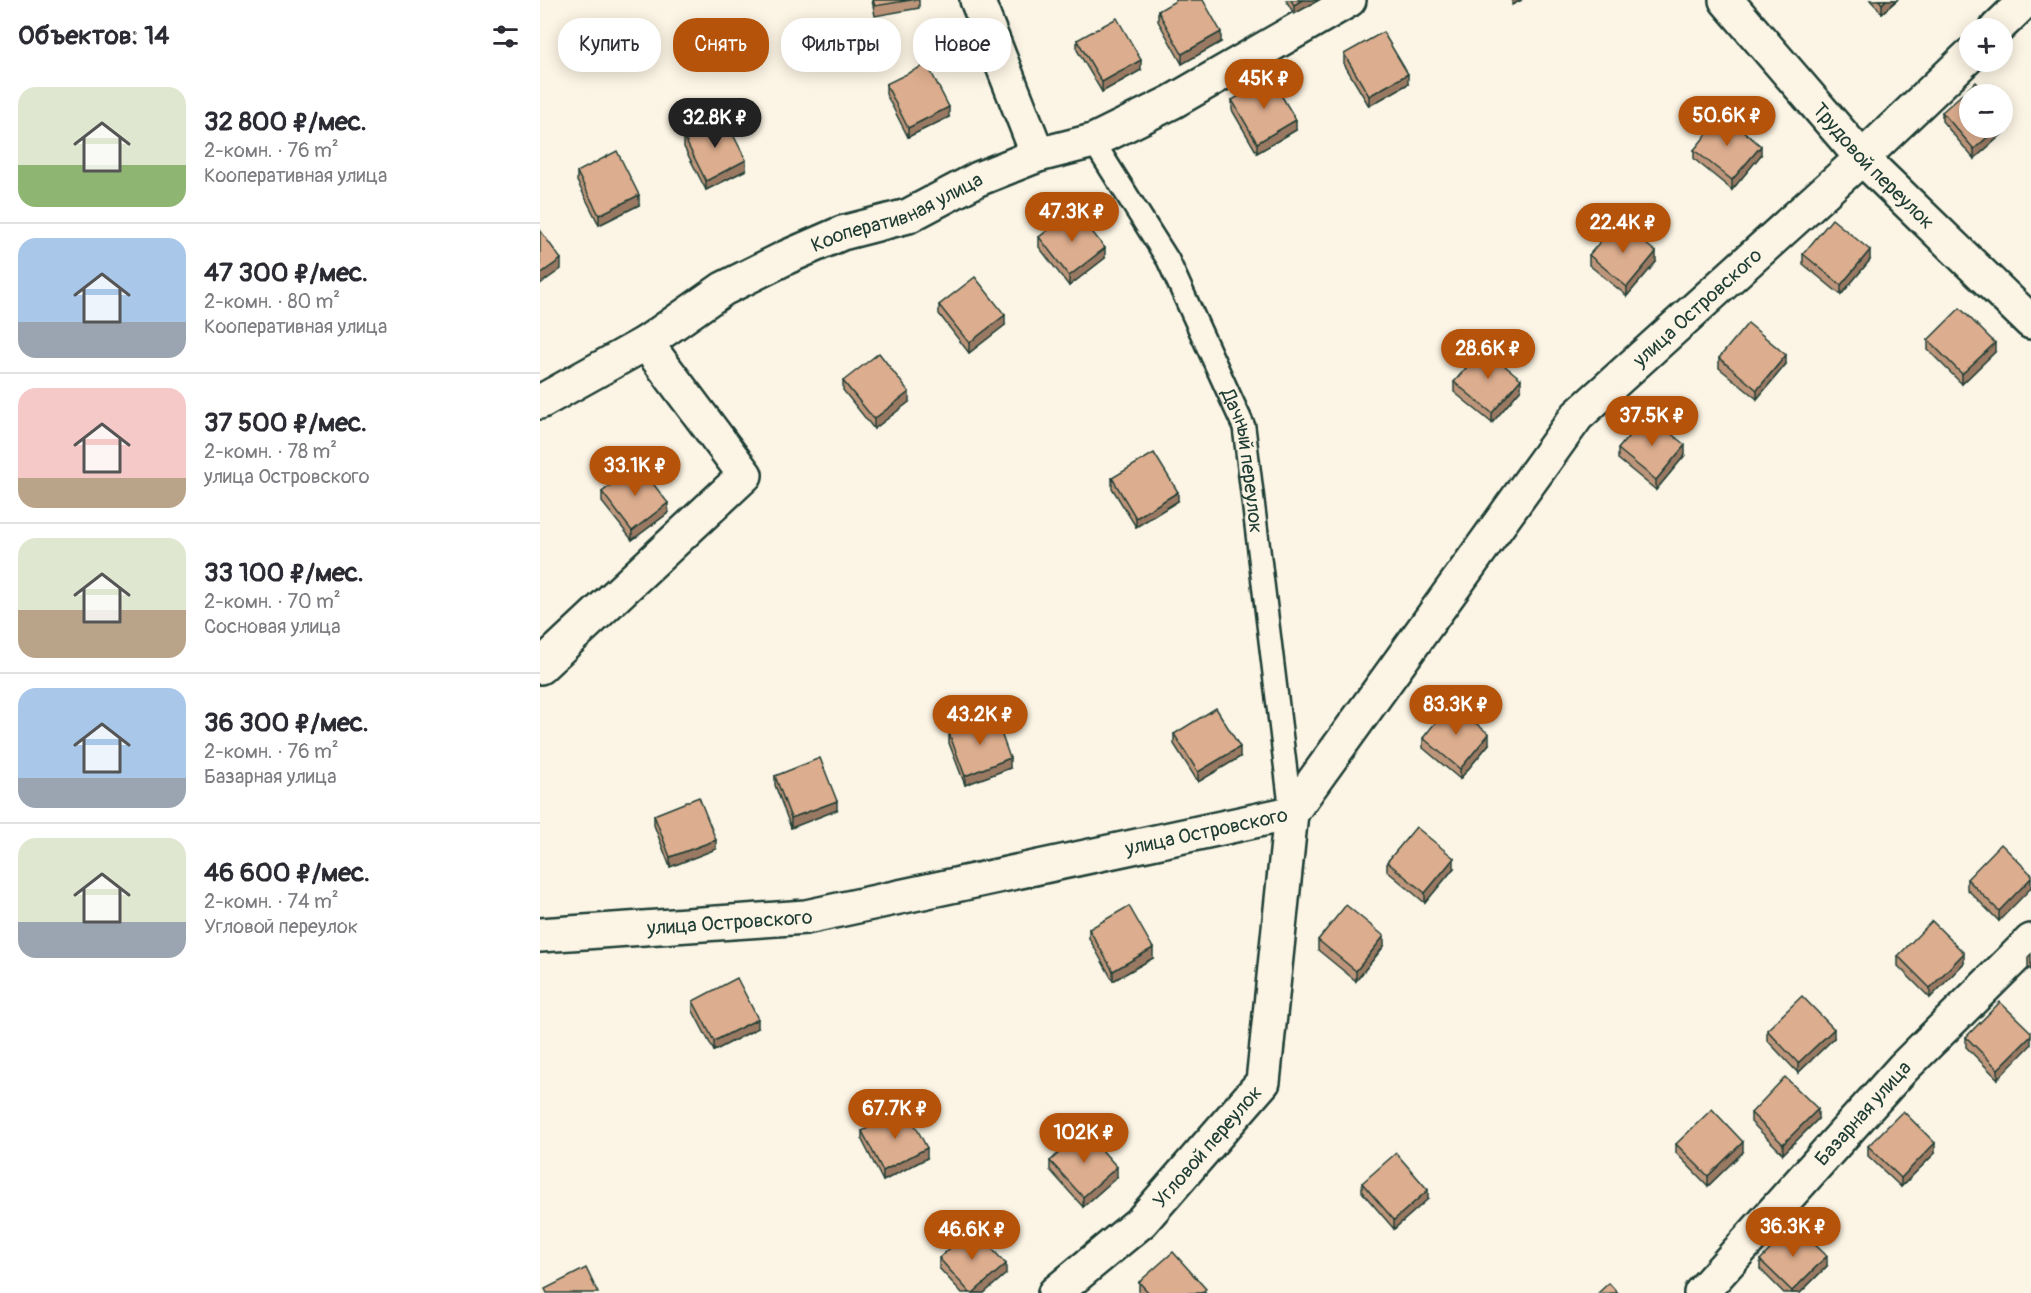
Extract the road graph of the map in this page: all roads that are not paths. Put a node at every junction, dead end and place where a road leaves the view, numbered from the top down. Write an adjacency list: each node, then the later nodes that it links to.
1 (977, 0): 8 (street)
2 (1349, 0): 7 (street, Кооперативная улица)
3 (1726, 0): 9 (street, Трудовой переулок)
4 (2026, 0): 5 (street)
5 (2007, 18)
6 (1959, 65): 9 (street, улица Островского)
7 (1093, 141): 8 (street, Кооперативная улица); 14 (lane, Дачный переулок)
8 (1038, 155): 11 (street, Кооперативная улица)
9 (1862, 158): 10 (street, Трудовой переулок); 14 (street, улица Островского)
10 (2031, 322)
11 (646, 343): 12 (street, Кооперативная улица); 13 (street)
12 (540, 402)
13 (540, 667)
14 (1291, 813): 15 (street, улица Островского); 17 (street, Угловой переулок)
15 (540, 935)
16 (2031, 941): 18 (street, Базарная улица)
17 (1055, 1293)
18 (1701, 1293)

